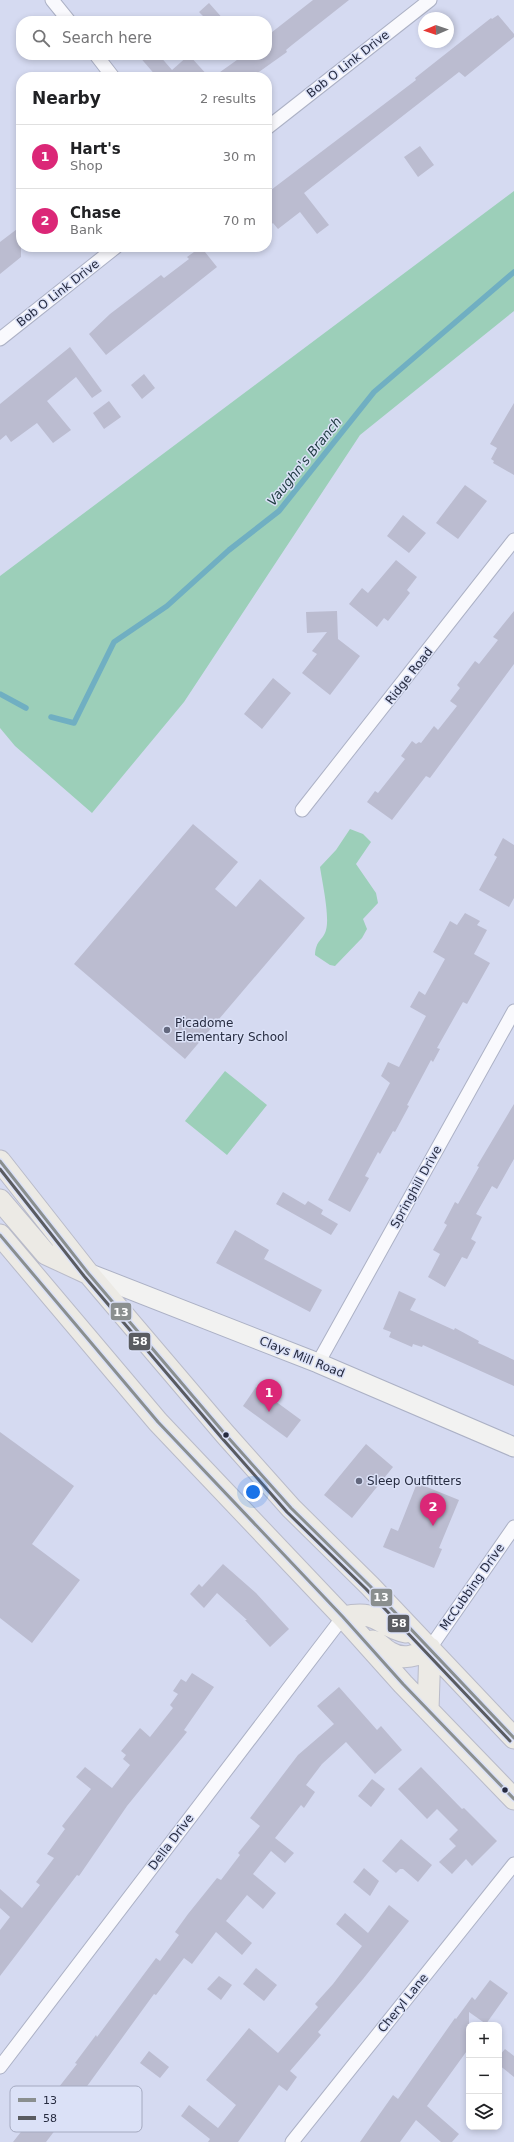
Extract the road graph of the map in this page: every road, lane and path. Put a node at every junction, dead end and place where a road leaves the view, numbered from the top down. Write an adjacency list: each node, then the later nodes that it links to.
1 (52, 0): 3 (street)
2 (430, 0): 6 (street, Bob O Link Drive)
3 (65, 16)
4 (100, 60): 5 (street)
5 (109, 72)
6 (272, 124)
7 (110, 252): 8 (street, Bob O Link Drive)
8 (0, 339)
9 (514, 540): 10 (street, Ridge Road)
10 (302, 810)
11 (514, 1012): 16 (street, Springhill Drive)
12 (0, 1161): 15 (main road)
13 (0, 1200): 15 (main road)
14 (2, 1240): 19 (main road)
15 (88, 1273): 16 (main road, Clays Mill Road); 21 (main road)
16 (318, 1363): 17 (main road, Clays Mill Road)
17 (514, 1447)
18 (514, 1527): 21 (street, McCubbing Drive)
19 (343, 1617): 20 (main road); 21 (main road); 26 (street, Della Drive)
20 (362, 1638): 21 (main road); 22 (main road)
21 (423, 1642): 22 (main road); 23 (main road)
22 (428, 1710): 24 (main road)
23 (514, 1738)
24 (514, 1799)
25 (514, 1864): 27 (street, Cheryl Lane)
26 (0, 2067)
27 (292, 2142)

